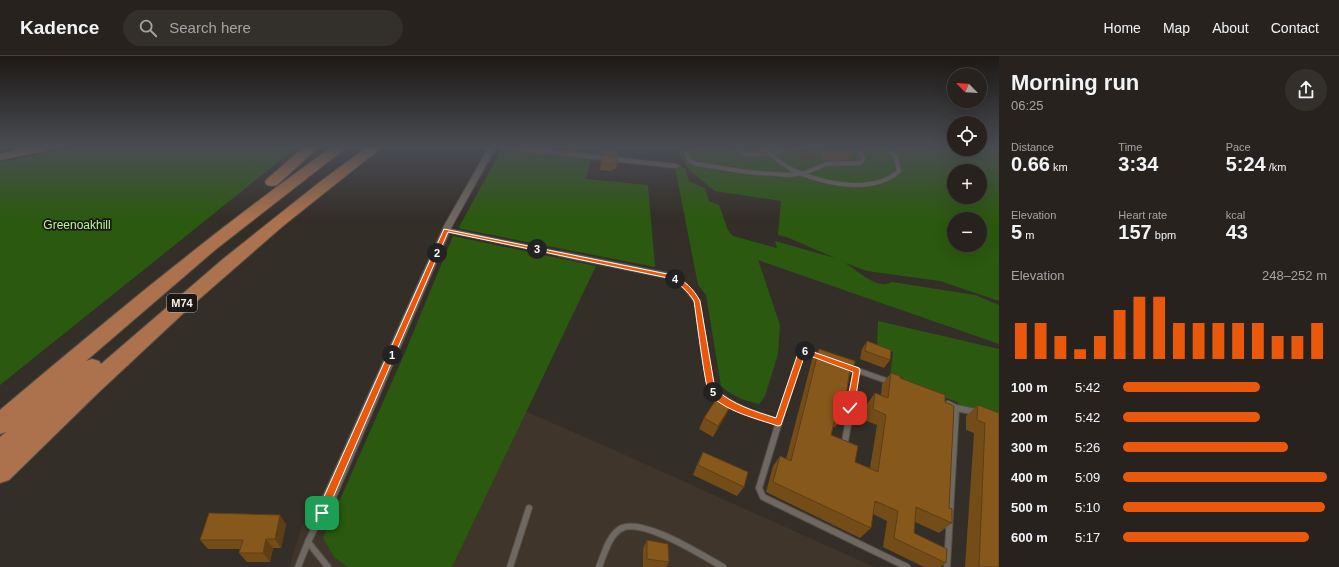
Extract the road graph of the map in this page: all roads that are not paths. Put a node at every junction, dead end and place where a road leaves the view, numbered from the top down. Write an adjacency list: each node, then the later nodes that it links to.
1 (286, 171): 22 (highway, M74)
2 (309, 171): 22 (highway, M74)
3 (329, 171): 13 (highway, M74)
4 (339, 171): 13 (highway)
5 (344, 171): 25 (highway, M74)
6 (480, 171): 12 (street)
7 (741, 171): 11 (lane)
8 (796, 171): 11 (lane)
9 (814, 171): 11 (lane)
10 (899, 171): 11 (lane)
11 (803, 174)
12 (446, 230): 21 (lane); 26 (street)
13 (125, 338): 24 (highway, M74)
14 (823, 358): 21 (lane)
15 (843, 365): 16 (lane)
16 (857, 370): 17 (lane); 23 (lane)
17 (893, 383)
18 (943, 402): 19 (lane)
19 (956, 408): 20 (lane); 35 (lane)
20 (985, 414)
21 (778, 422): 34 (lane)
22 (0, 424)
23 (844, 447)
24 (0, 452)
25 (0, 472)
26 (330, 496): 28 (lane)
27 (529, 508): 31 (lane)
28 (308, 542): 29 (lane); 30 (lane)
29 (298, 567)
30 (328, 567)
31 (510, 567)
32 (599, 567): 33 (lane)
33 (723, 567)
34 (907, 567)
35 (947, 567)

